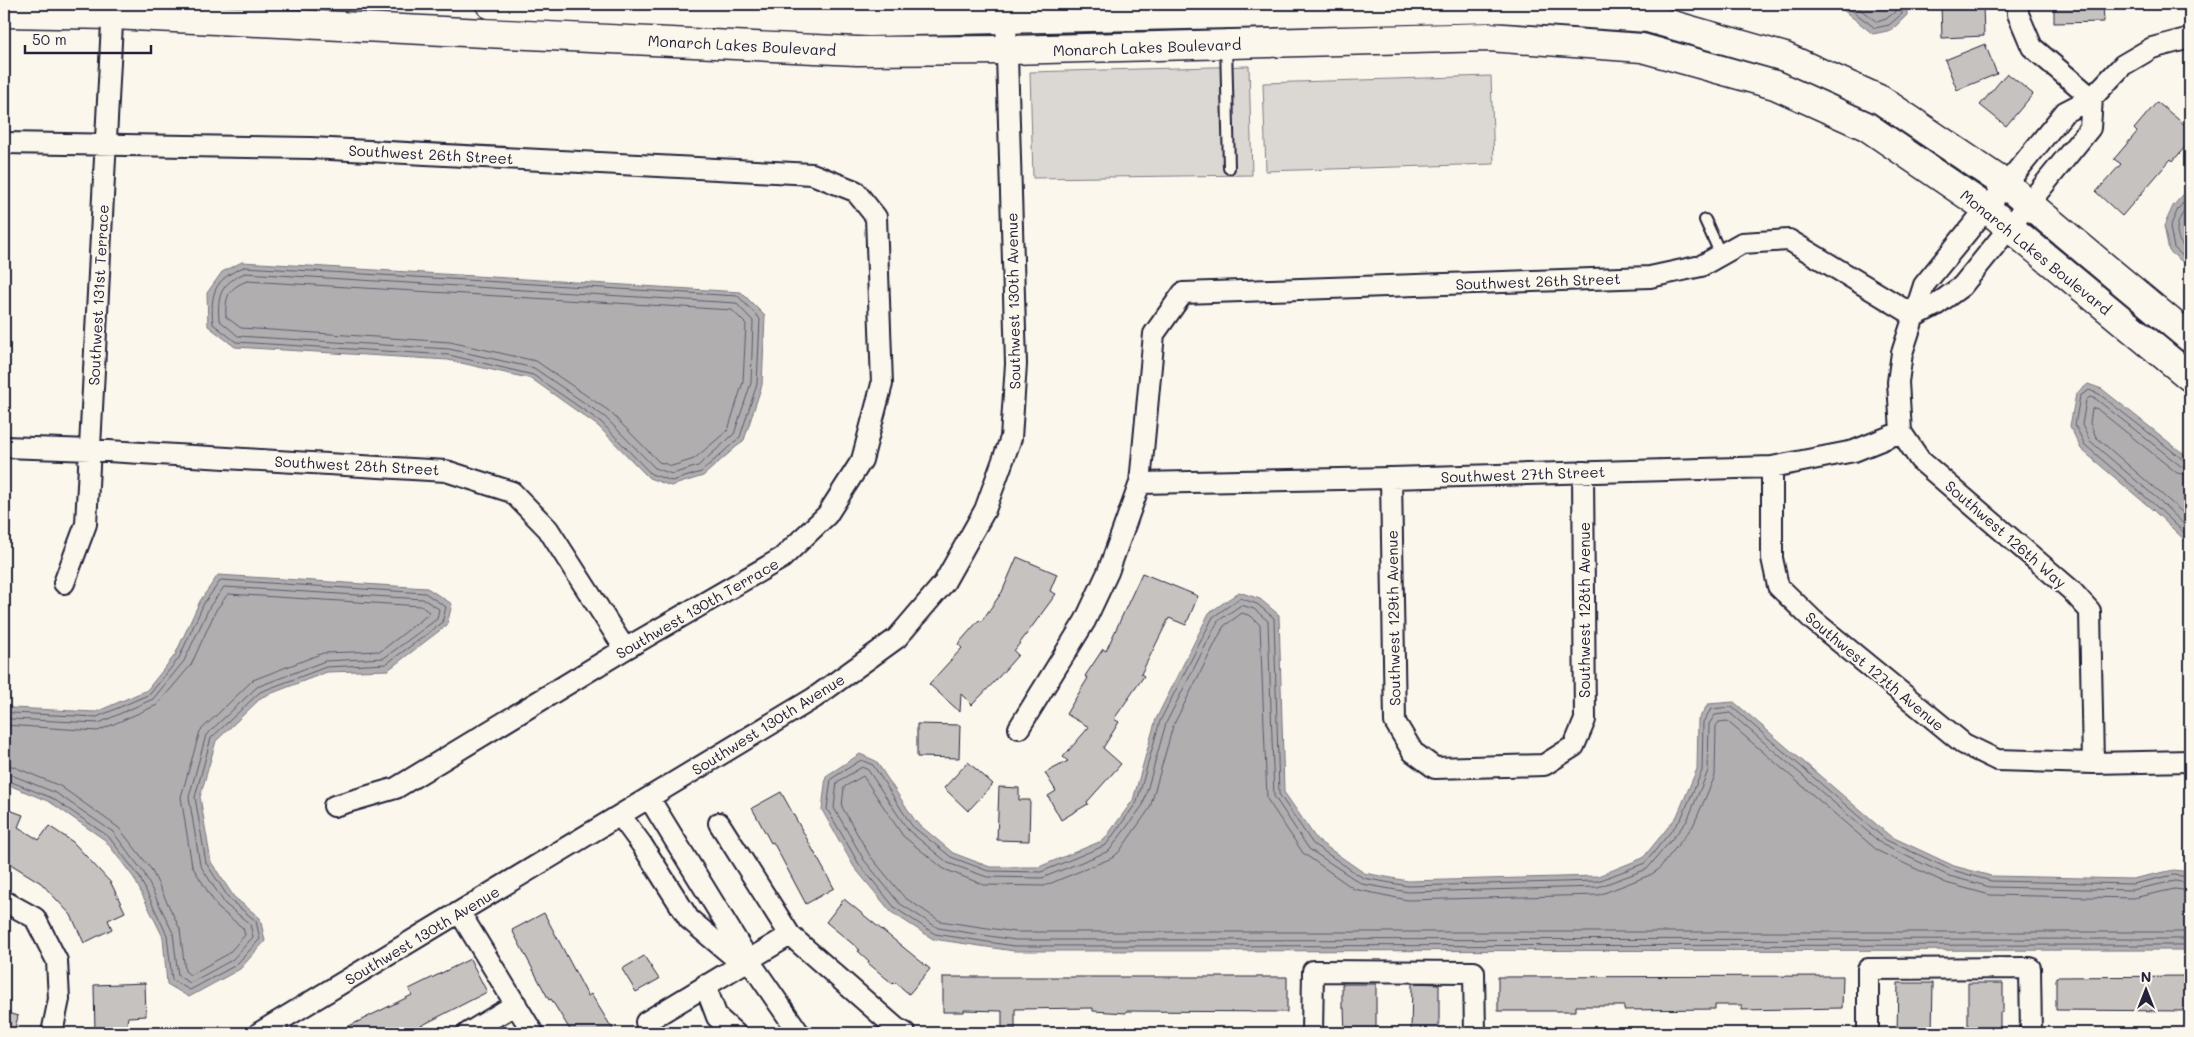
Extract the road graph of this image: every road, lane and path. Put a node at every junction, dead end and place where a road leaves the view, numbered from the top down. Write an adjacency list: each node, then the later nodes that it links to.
1 (490, 4): 5 (street, Monarch Lakes Boulevard)
2 (2018, 4): 10 (street)
3 (112, 9): 4 (street, Monarch Lakes Boulevard); 9 (street, Monarch Lakes Boulevard); 12 (street, Southwest 131st Terrace)
4 (4, 13)
5 (1006, 21): 6 (street, Monarch Lakes Boulevard); 9 (street, Southwest 130th Avenue)
6 (1375, 22): 8 (street, Monarch Lakes Boulevard); 14 (street, Monarch Lakes Boulevard); 17 (street, Monarch Lakes Boulevard)
7 (2190, 38): 10 (street)
8 (1226, 44): 9 (street, Monarch Lakes Boulevard); 13 (lane)
9 (1007, 50): 37 (street, Southwest 130th Avenue)
10 (2092, 98): 14 (street); 16 (street)
11 (4, 143): 12 (street, Southwest 26th Street)
12 (104, 144): 15 (street, Southwest 26th Street); 26 (street, Southwest 131st Terrace)
13 (1229, 168)
14 (2005, 184): 16 (street, Monarch Lakes Boulevard); 17 (street)
15 (856, 191): 32 (street, Southwest 130th Terrace)
16 (2029, 204): 19 (street); 22 (street, Monarch Lakes Boulevard)
17 (1986, 208): 19 (street, Monarch Lakes Boulevard); 21 (street)
18 (1705, 220): 20 (lane)
19 (2009, 227): 21 (street); 23 (street, Monarch Lakes Boulevard)
20 (1722, 255): 21 (street, Southwest 26th Street); 30 (street, Southwest 26th Street)
21 (1915, 316): 24 (street)
22 (2190, 338)
23 (2190, 378)
24 (1901, 432): 27 (street, Southwest 27th Street); 36 (street, Southwest 126th Way)
25 (4, 446): 26 (street, Southwest 28th Street)
26 (91, 450): 31 (street, Southwest 131st Terrace); 32 (street, Southwest 28th Street)
27 (1772, 467): 28 (street, Southwest 27th Street); 36 (street, Southwest 127th Avenue)
28 (1583, 472): 29 (street, Southwest 27th Street); 34 (street, Southwest 128th Avenue)
29 (1391, 478): 30 (street, Southwest 27th Street); 34 (street, Southwest 129th Avenue)
30 (1140, 483): 33 (street)
31 (64, 583)
32 (625, 649): 38 (street, Southwest 130th Terrace)
33 (1019, 728)
34 (1413, 752)
35 (2190, 761): 36 (street)
36 (2093, 764)
37 (648, 798): 39 (street, Southwest 130th Avenue); 41 (street)
38 (334, 806)
39 (620, 815): 42 (street); 46 (street, Southwest 130th Avenue)
40 (719, 823): 47 (street)
41 (682, 852): 42 (street); 43 (street)
42 (656, 868): 44 (street)
43 (702, 884): 44 (street); 48 (street)
44 (676, 900): 48 (street)
45 (4, 901): 52 (street)
46 (460, 913): 50 (street); 53 (street, Southwest 130th Avenue)
47 (790, 935): 48 (street); 58 (street)
48 (748, 959): 49 (street); 57 (street)
49 (705, 985): 51 (street); 56 (street)
50 (516, 1004): 54 (street); 55 (street)
51 (646, 1022)
52 (52, 1033)
53 (259, 1033)
54 (468, 1033)
55 (533, 1033)
56 (735, 1033)
57 (799, 1033)
58 (905, 1033)
59 (1312, 1033): 60 (street)
60 (1475, 1033)
61 (1868, 1033): 62 (street)
62 (2031, 1033)

